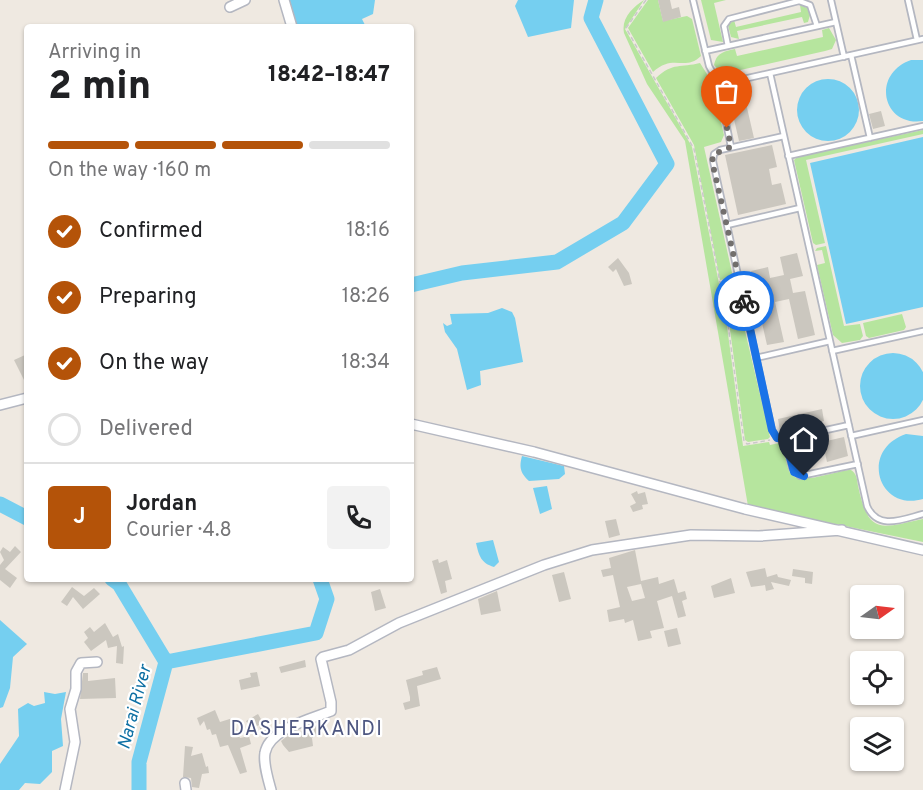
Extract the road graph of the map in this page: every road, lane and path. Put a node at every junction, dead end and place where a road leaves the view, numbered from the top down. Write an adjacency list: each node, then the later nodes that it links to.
1 (245, 0): 7 (street)
2 (284, 0): 9 (street)
3 (646, 0): 26 (path)
4 (693, 0): 13 (lane)
5 (831, 0): 8 (lane)
6 (908, 0): 11 (lane)
7 (230, 7)
8 (836, 22): 10 (lane); 15 (lane)
9 (291, 24)
10 (817, 26): 12 (lane); 12 (lane)
11 (920, 40): 14 (lane)
12 (728, 46): 13 (lane)
13 (705, 51): 17 (lane)
14 (852, 55): 15 (lane); 20 (lane)
15 (844, 57): 16 (lane)
16 (770, 74): 17 (lane); 19 (lane)
17 (717, 78): 21 (lane)
18 (923, 126): 20 (lane)
19 (784, 136): 21 (lane); 22 (lane)
20 (870, 138): 22 (lane)
21 (731, 147): 24 (lane)
22 (789, 156): 23 (lane)
23 (800, 208): 24 (lane); 28 (lane)
24 (727, 225): 25 (lane)
25 (742, 295): 26 (path); 30 (lane)
26 (723, 299): 37 (path)
27 (923, 331): 29 (lane)
28 (830, 341): 29 (lane); 30 (lane)
29 (832, 351): 35 (lane)
30 (756, 358): 37 (lane)
31 (24, 399): 32 (street)
32 (0, 405)
33 (923, 420): 36 (lane)
34 (414, 425): 41 (street)
35 (849, 425): 36 (lane); 38 (lane)
36 (851, 436): 39 (lane)
37 (777, 438): 38 (lane)
38 (785, 439): 39 (lane)
39 (858, 464): 40 (lane)
40 (923, 514)
41 (842, 530): 42 (street); 45 (street)
42 (923, 550)
43 (97, 662): 44 (street)
44 (65, 790)
45 (270, 790)

